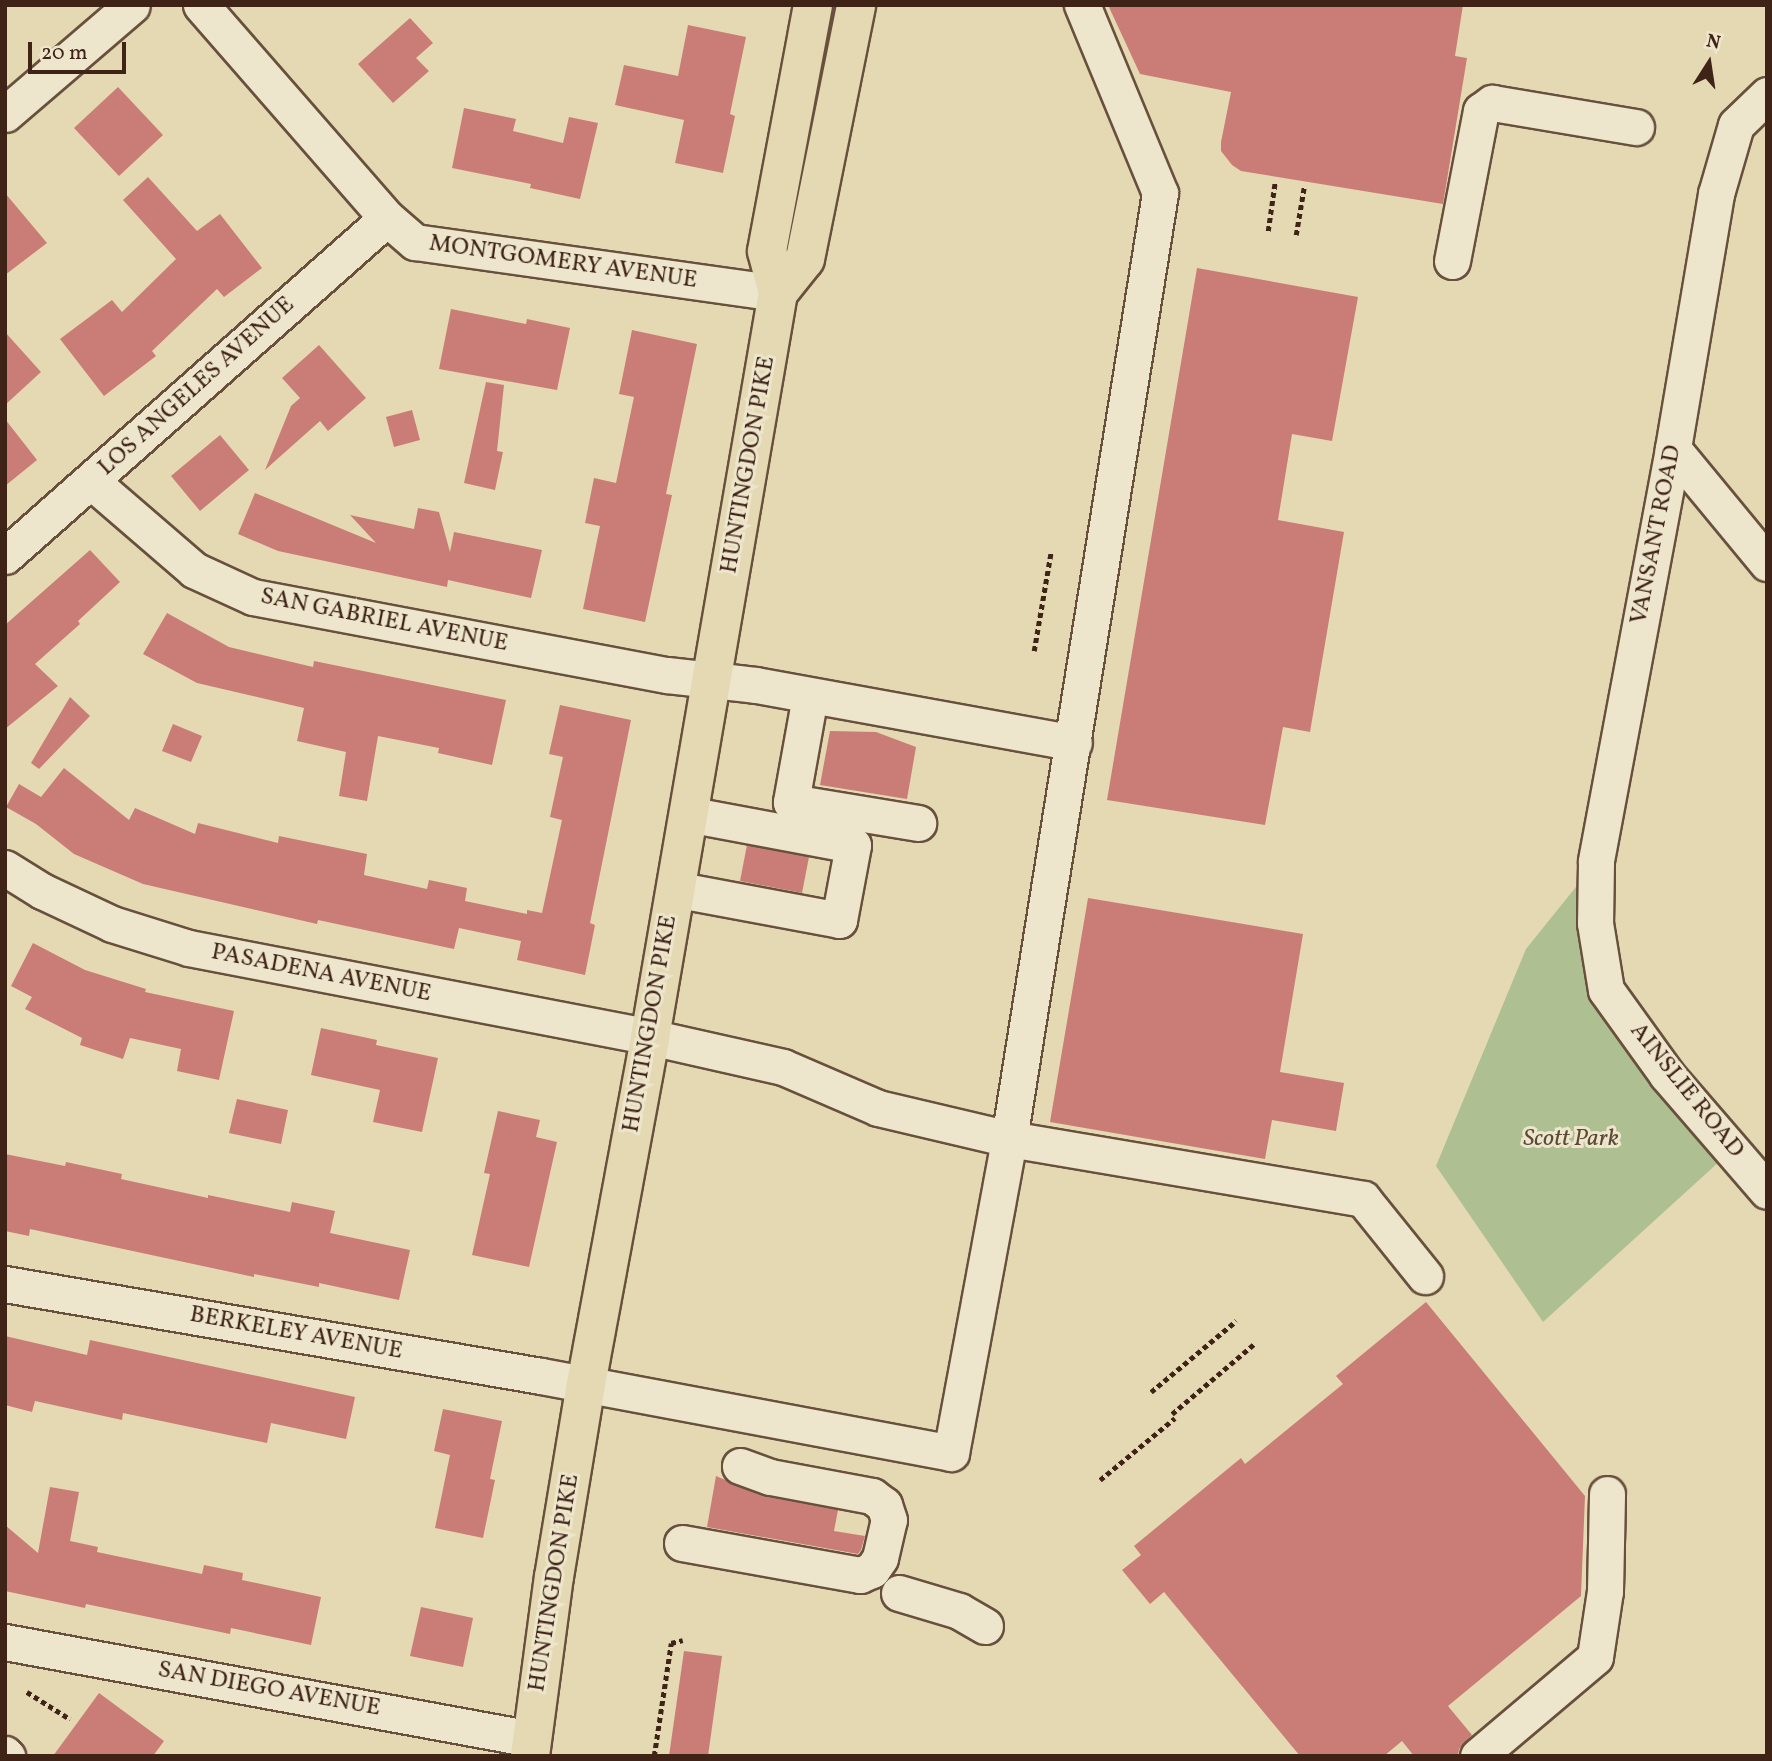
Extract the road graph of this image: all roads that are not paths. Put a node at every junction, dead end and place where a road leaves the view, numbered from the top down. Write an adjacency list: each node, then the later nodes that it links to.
1 (132, 5): 7 (street)
2 (201, 5): 9 (street, MONTGOMERY AVENUE)
3 (813, 5): 11 (main road, HUNTINGDON PIKE)
4 (856, 5): 11 (main road, HUNTINGDON PIKE)
5 (1082, 5): 18 (street)
6 (1767, 95): 12 (street, VANSANT ROAD)
7 (5, 114)
8 (1636, 127): 10 (street)
9 (387, 218): 11 (street, MONTGOMERY AVENUE); 13 (street, LOS ANGELES AVENUE)
10 (1452, 261)
11 (778, 293): 16 (main road, HUNTINGDON PIKE)
12 (1673, 449): 15 (street); 23 (street, VANSANT ROAD)
13 (92, 481): 14 (street, LOS ANGELES AVENUE); 16 (street, SAN GABRIEL AVENUE)
14 (5, 556)
15 (1767, 563)
16 (712, 682): 17 (street, SAN GABRIEL AVENUE); 19 (main road, HUNTINGDON PIKE)
17 (810, 696): 18 (street, SAN GABRIEL AVENUE); 20 (street)
18 (1074, 743): 25 (street)
19 (688, 814): 22 (main road, HUNTINGDON PIKE); 22 (street)
20 (918, 823)
21 (5, 868): 24 (street, PASADENA AVENUE)
22 (674, 889): 24 (main road, HUNTINGDON PIKE)
23 (1606, 990): 26 (street, AINSLIE ROAD)
24 (650, 1037): 25 (street, PASADENA AVENUE); 29 (main road, HUNTINGDON PIKE)
25 (1009, 1139): 27 (street, PASADENA AVENUE); 29 (street, BERKELEY AVENUE)
26 (1767, 1191)
27 (1425, 1276)
28 (5, 1284): 29 (street, BERKELEY AVENUE)
29 (586, 1384): 36 (main road, HUNTINGDON PIKE)
30 (740, 1466): 32 (street)
31 (1607, 1494): 37 (street)
32 (682, 1543)
33 (899, 1593): 34 (street)
34 (985, 1626)
35 (5, 1642): 36 (street, SAN DIEGO AVENUE)
36 (531, 1747)
37 (1478, 1756)

